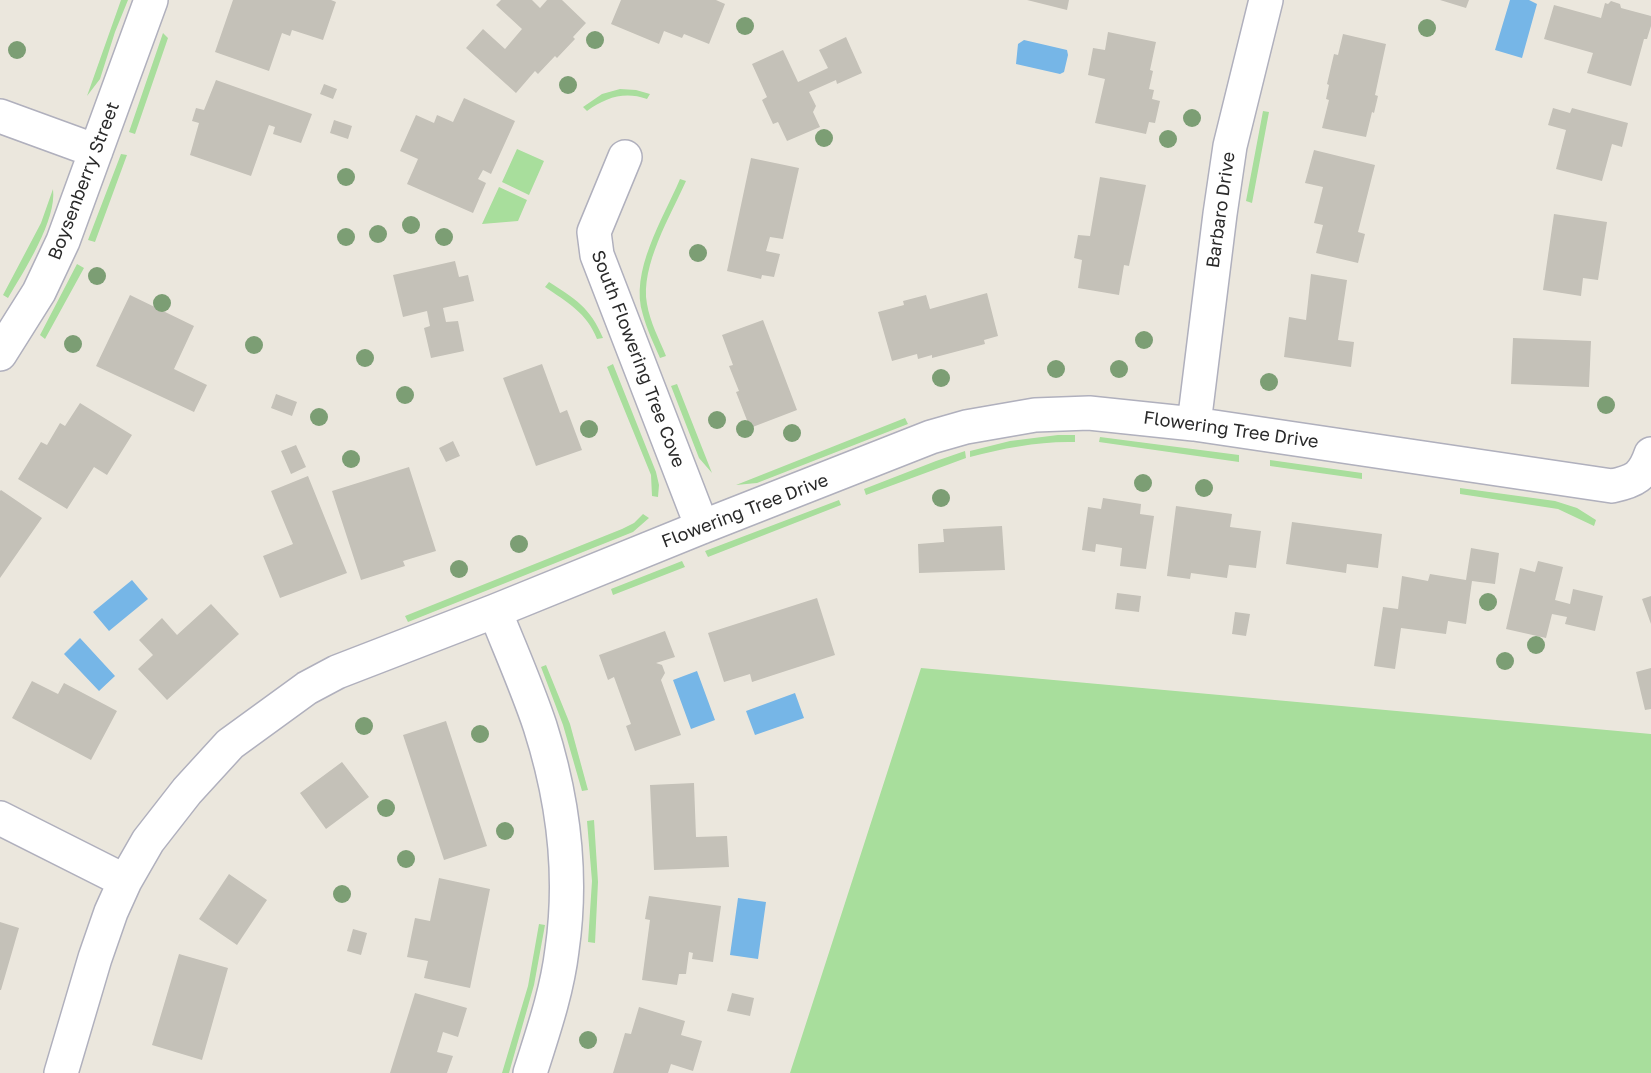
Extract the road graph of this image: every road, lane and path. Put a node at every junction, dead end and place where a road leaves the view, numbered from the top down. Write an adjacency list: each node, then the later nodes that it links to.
1 (151, 0): 4 (street, Boysenberry Street)
2 (1266, 0): 7 (street, Barbaro Drive)
3 (0, 116): 4 (street)
4 (96, 151): 6 (street, Boysenberry Street)
5 (625, 157): 9 (street, South Flowering Tree Cove)
6 (0, 354)
7 (1194, 424): 8 (street, Flowering Tree Drive); 9 (street, Flowering Tree Drive)
8 (1651, 454)
9 (702, 527): 10 (street, Flowering Tree Drive)
10 (495, 611): 12 (street, Flowering Tree Drive); 14 (street)
11 (0, 818): 12 (street)
12 (125, 881): 13 (street, Flowering Tree Drive)
13 (61, 1073)
14 (530, 1073)

